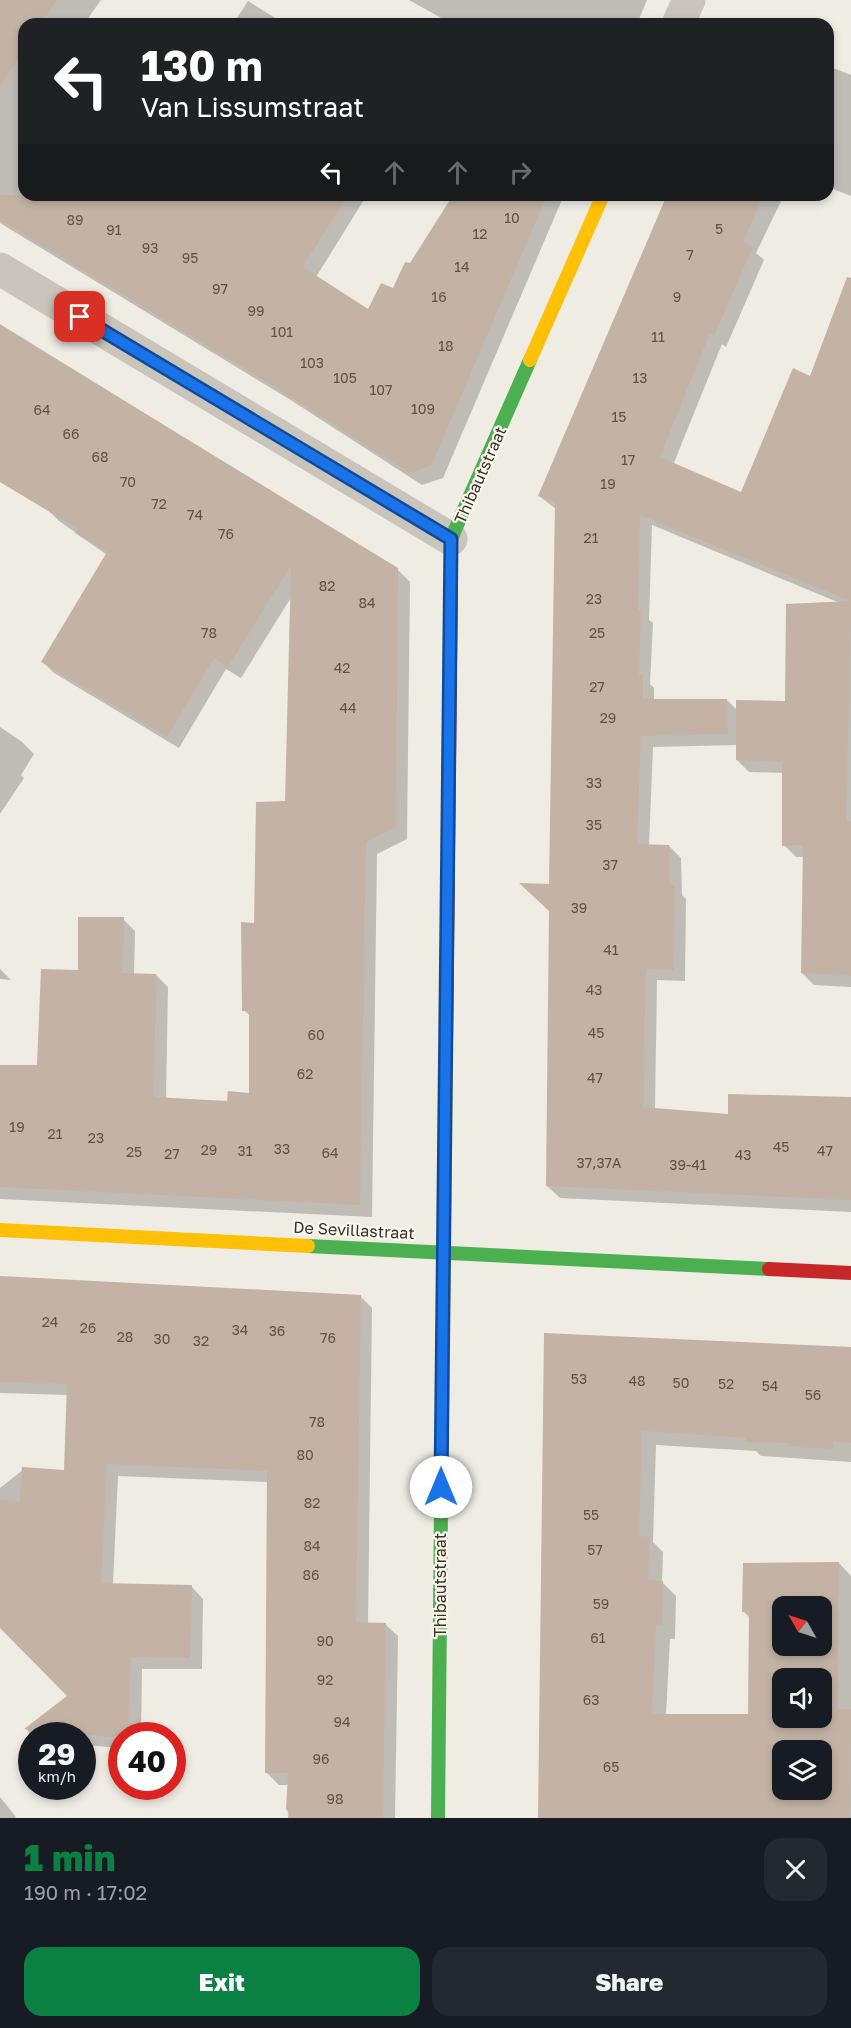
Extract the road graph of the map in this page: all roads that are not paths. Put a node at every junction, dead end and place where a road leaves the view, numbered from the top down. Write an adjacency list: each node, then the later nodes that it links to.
1 (689, 0): 2 (street)
2 (681, 18)
3 (600, 201): 5 (street, Thibautstraat)
4 (0, 268): 5 (street)
5 (451, 539): 7 (street, Thibautstraat)
6 (0, 1230): 7 (street, De Sevillastraat)
7 (443, 1251): 8 (street, De Sevillastraat); 9 (street, Thibautstraat)
8 (851, 1273)
9 (438, 1818)

